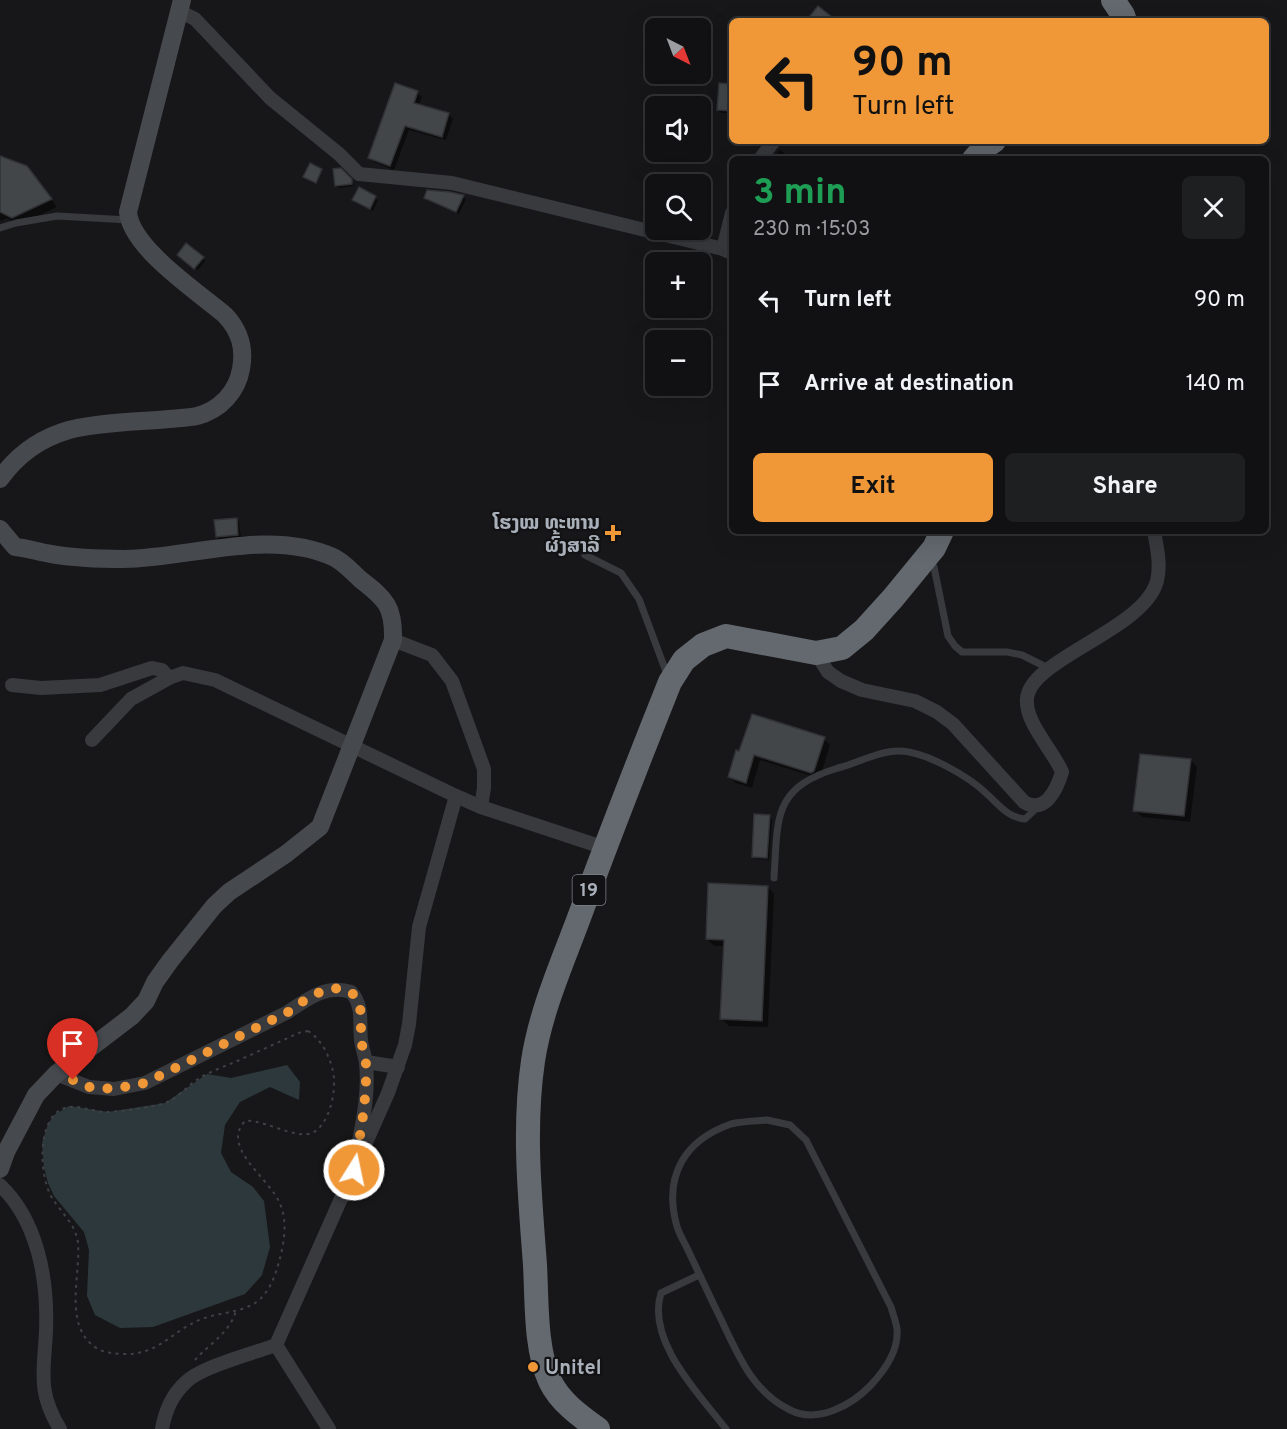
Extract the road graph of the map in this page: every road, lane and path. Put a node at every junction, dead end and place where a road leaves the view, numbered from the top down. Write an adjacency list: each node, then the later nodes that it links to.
1 (1113, 0): 3 (highway)
2 (180, 6): 8 (street); 10 (street)
3 (1124, 18)
4 (772, 144): 6 (street)
5 (991, 144): 7 (highway)
6 (762, 156)
7 (977, 156)
8 (129, 220): 9 (lane); 11 (street)
9 (0, 228)
10 (728, 251)
11 (0, 479)
12 (0, 529): 15 (street)
13 (941, 534): 17 (highway, 19)
14 (1155, 534): 20 (street)
15 (7, 548): 18 (street)
16 (585, 555): 22 (lane)
17 (925, 559): 19 (highway, 19); 20 (lane)
18 (393, 640): 25 (street); 28 (street)
19 (816, 653): 22 (highway, 19); 27 (street)
20 (1050, 669): 27 (street)
21 (169, 678): 23 (street); 24 (street); 25 (street)
22 (669, 682): 29 (highway, 19)
23 (12, 685)
24 (92, 740)
25 (352, 745): 26 (street); 33 (street)
26 (456, 796): 28 (street); 32 (street)
27 (1040, 805): 30 (lane)
28 (481, 807): 29 (street)
29 (605, 848): 44 (highway, 19)
30 (774, 878)
31 (366, 1062): 32 (street); 33 (street); 35 (street)
32 (398, 1067): 35 (street)
33 (56, 1074): 34 (street)
34 (0, 1169)
35 (354, 1170): 39 (street)
36 (0, 1185): 41 (street)
37 (699, 1275): 37 (lane); 45 (lane)
38 (236, 1310): 38 (path); 40 (path)
39 (276, 1345): 42 (street); 43 (street)
40 (191, 1364)
41 (60, 1429)
42 (162, 1429)
43 (329, 1429)
44 (598, 1429)
45 (726, 1429)

